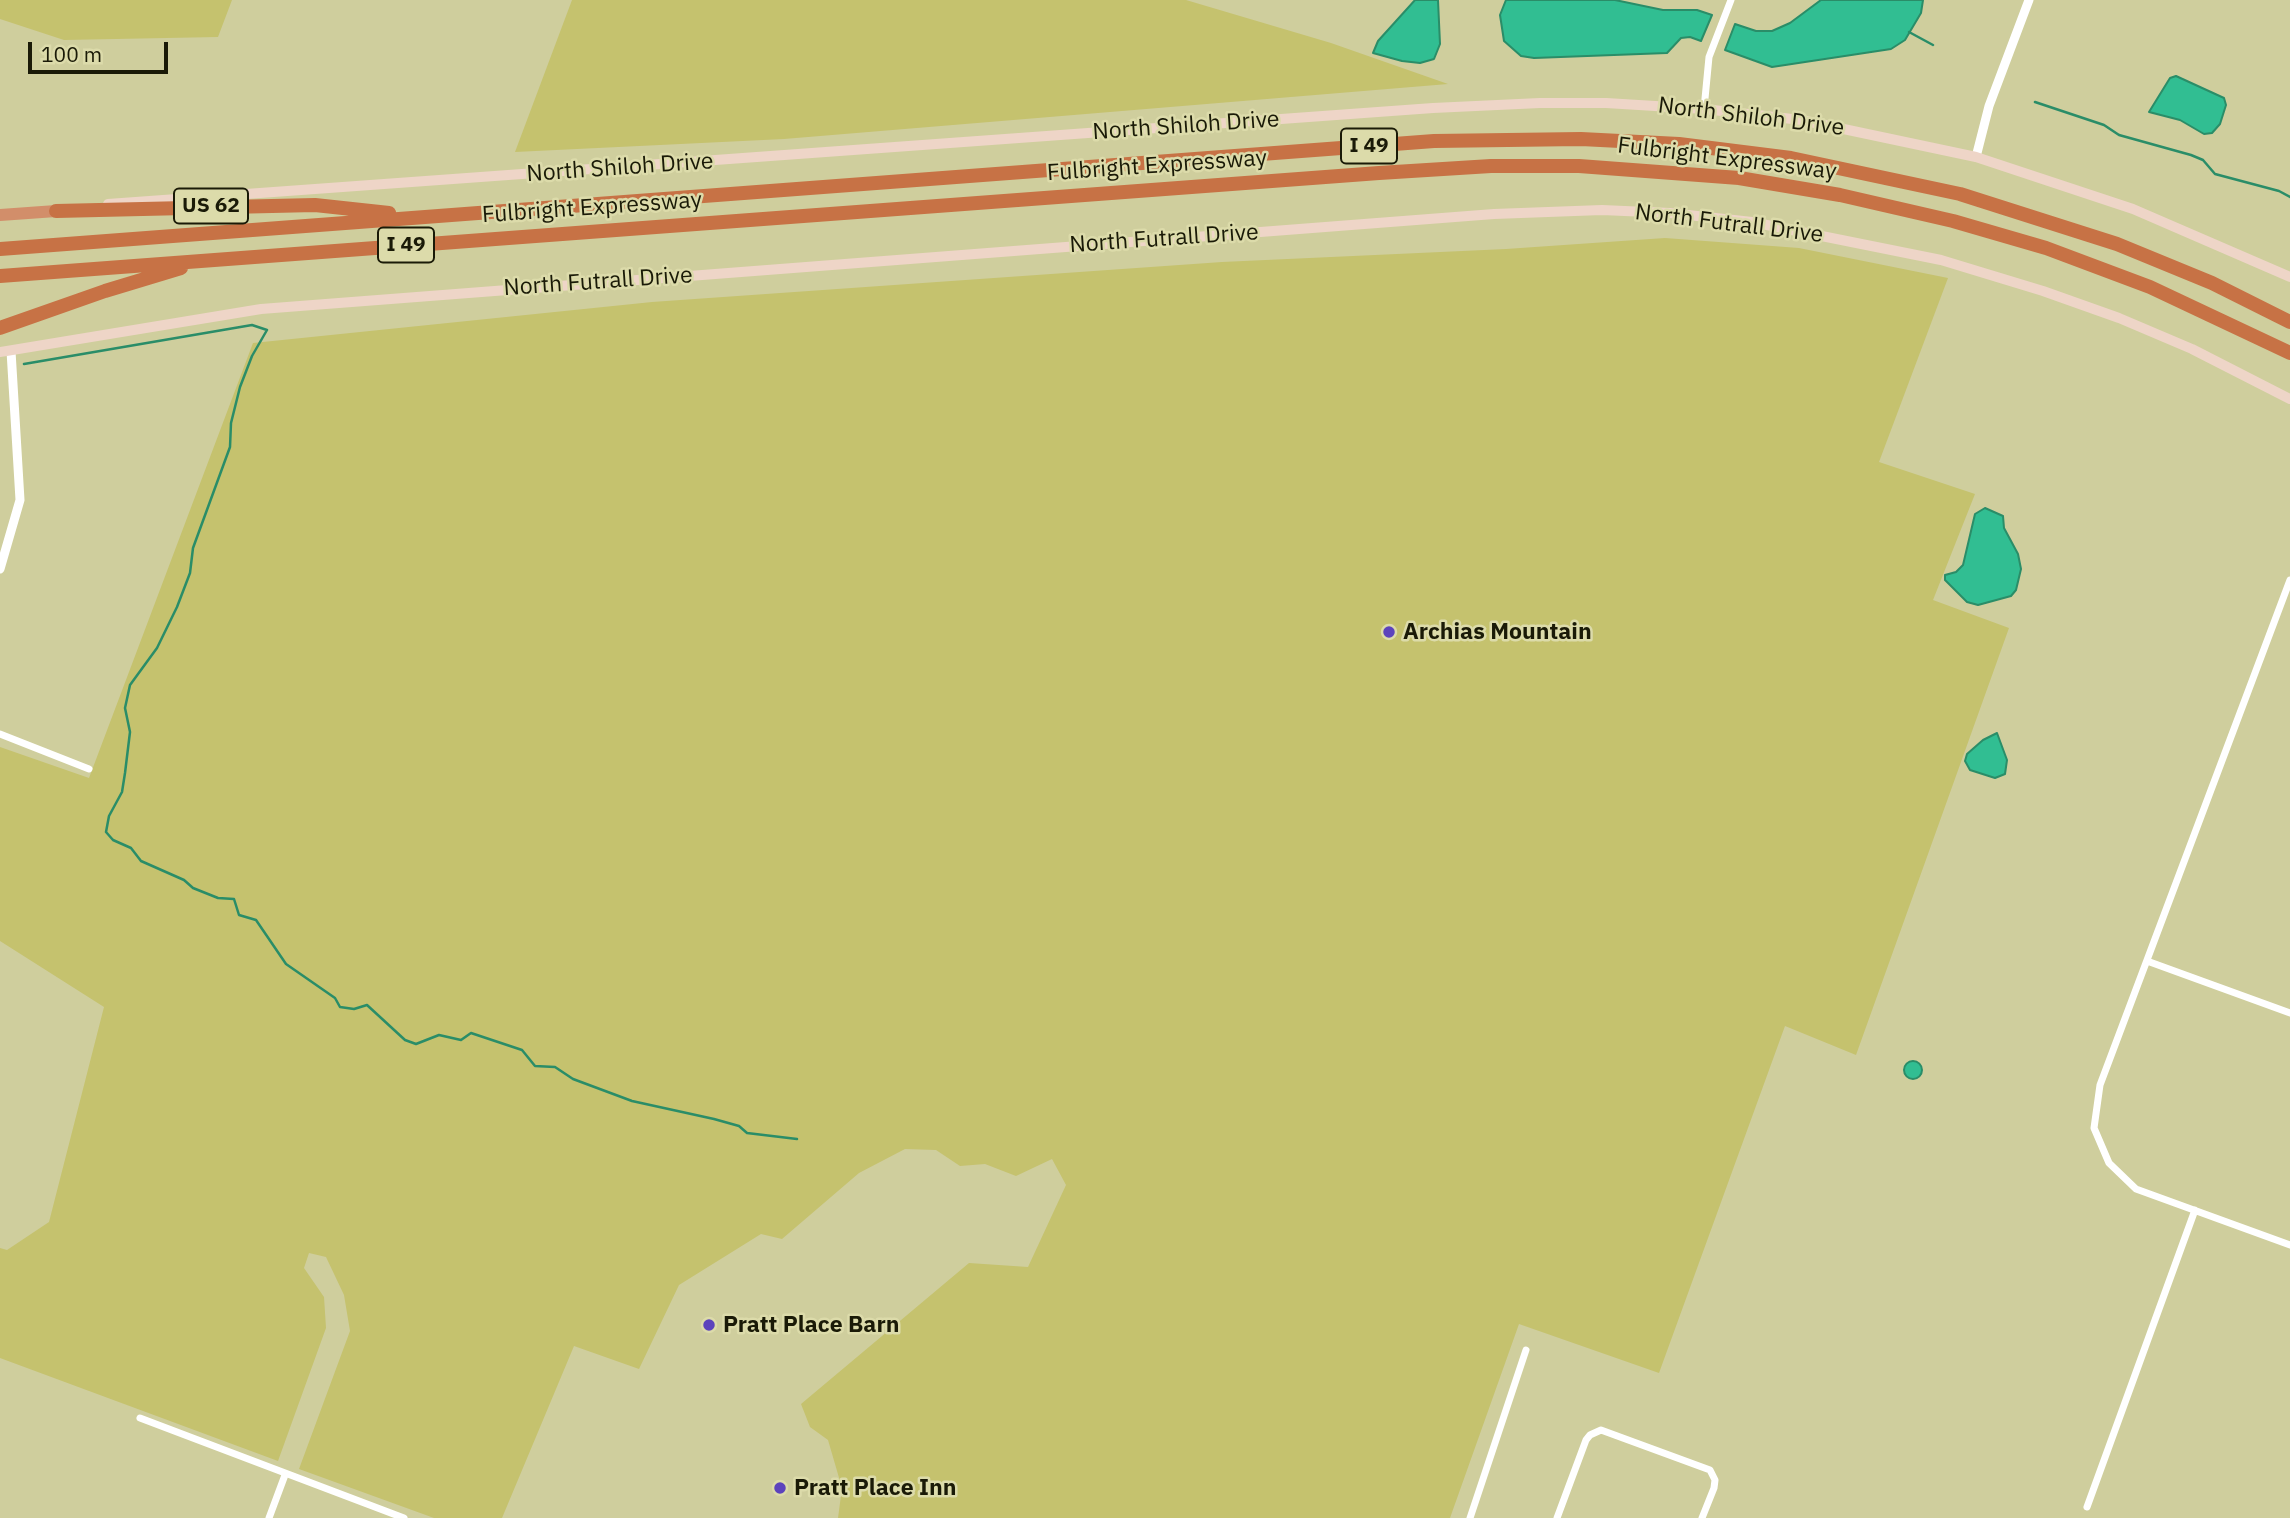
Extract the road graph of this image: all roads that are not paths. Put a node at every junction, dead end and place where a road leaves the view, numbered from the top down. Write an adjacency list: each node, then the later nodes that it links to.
1 (1731, 0): 3 (street)
2 (2029, 0): 4 (street)
3 (1704, 109): 4 (main road, North Shiloh Drive); 5 (main road, North Shiloh Drive)
4 (1976, 157): 11 (main road, North Shiloh Drive)
5 (56, 211): 6 (highway, US 62); 7 (highway, US 62)
6 (0, 215)
7 (421, 217): 8 (highway, Fulbright Expressway / I 49); 12 (highway, Fulbright Expressway / I 49)
8 (0, 248)
9 (210, 260): 10 (highway, Fulbright Expressway / I 49); 13 (highway); 15 (highway, Fulbright Expressway / I 49)
10 (0, 276)
11 (2290, 277)
12 (2290, 322)
13 (0, 328)
14 (5, 352): 16 (main road, North Futrall Drive); 17 (street)
15 (2290, 353)
16 (2290, 399)
17 (0, 569)
18 (2290, 580): 21 (street)
19 (0, 734): 20 (street)
20 (89, 769)
21 (2147, 961): 22 (street); 23 (street)
22 (2290, 1013)
23 (2195, 1210): 24 (street); 28 (street)
24 (2290, 1245)
25 (1526, 1350): 31 (street)
26 (140, 1418): 27 (street)
27 (285, 1475): 29 (street); 30 (street)
28 (2087, 1507)
29 (269, 1518)
30 (404, 1518)
31 (1470, 1518)
32 (1557, 1518): 33 (street)
33 (1702, 1518)

